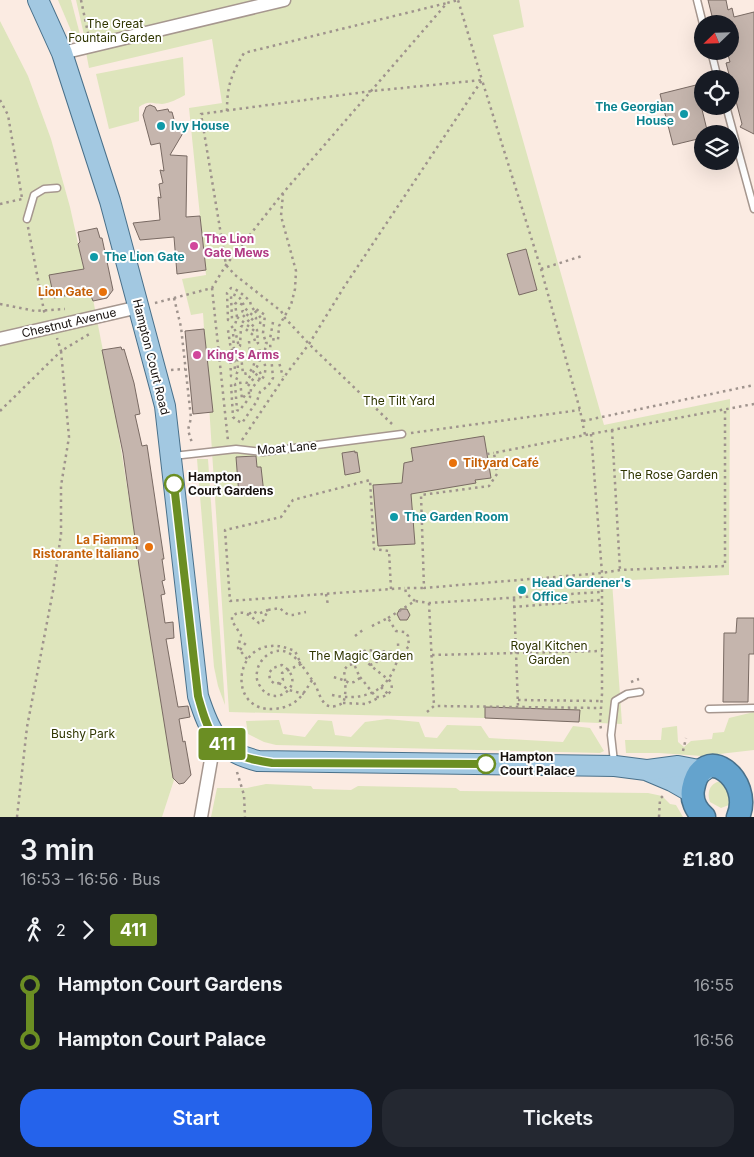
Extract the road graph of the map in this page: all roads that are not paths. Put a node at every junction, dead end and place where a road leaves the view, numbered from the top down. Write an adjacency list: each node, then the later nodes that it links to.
1 (38, 0): 5 (main road, Hampton Court Road)
2 (284, 0): 5 (street)
3 (697, 0): 4 (lane)
4 (701, 15)
5 (62, 53): 10 (main road, Hampton Court Road)
6 (728, 115): 8 (lane)
7 (56, 188): 9 (lane)
8 (754, 209)
9 (27, 219)
10 (145, 305): 11 (street, Chestnut Avenue); 13 (main road, Hampton Court Road)
11 (0, 340)
12 (402, 434): 13 (lane, Moat Lane)
13 (172, 456): 17 (main road, Hampton Court Road)
14 (640, 692): 18 (lane)
15 (754, 708): 16 (lane)
16 (708, 709)
17 (214, 737): 18 (main road, Hampton Court Road); 24 (street)
18 (615, 766): 20 (main road, Hampton Court Road)
19 (746, 769): 21 (highway); 23 (highway)
20 (646, 770): 21 (main road, Hampton Court Road); 22 (main road, Hampton Court Road)
21 (704, 771): 22 (highway)
22 (693, 793): 25 (highway)
23 (746, 808)
24 (201, 817)
25 (704, 817)

